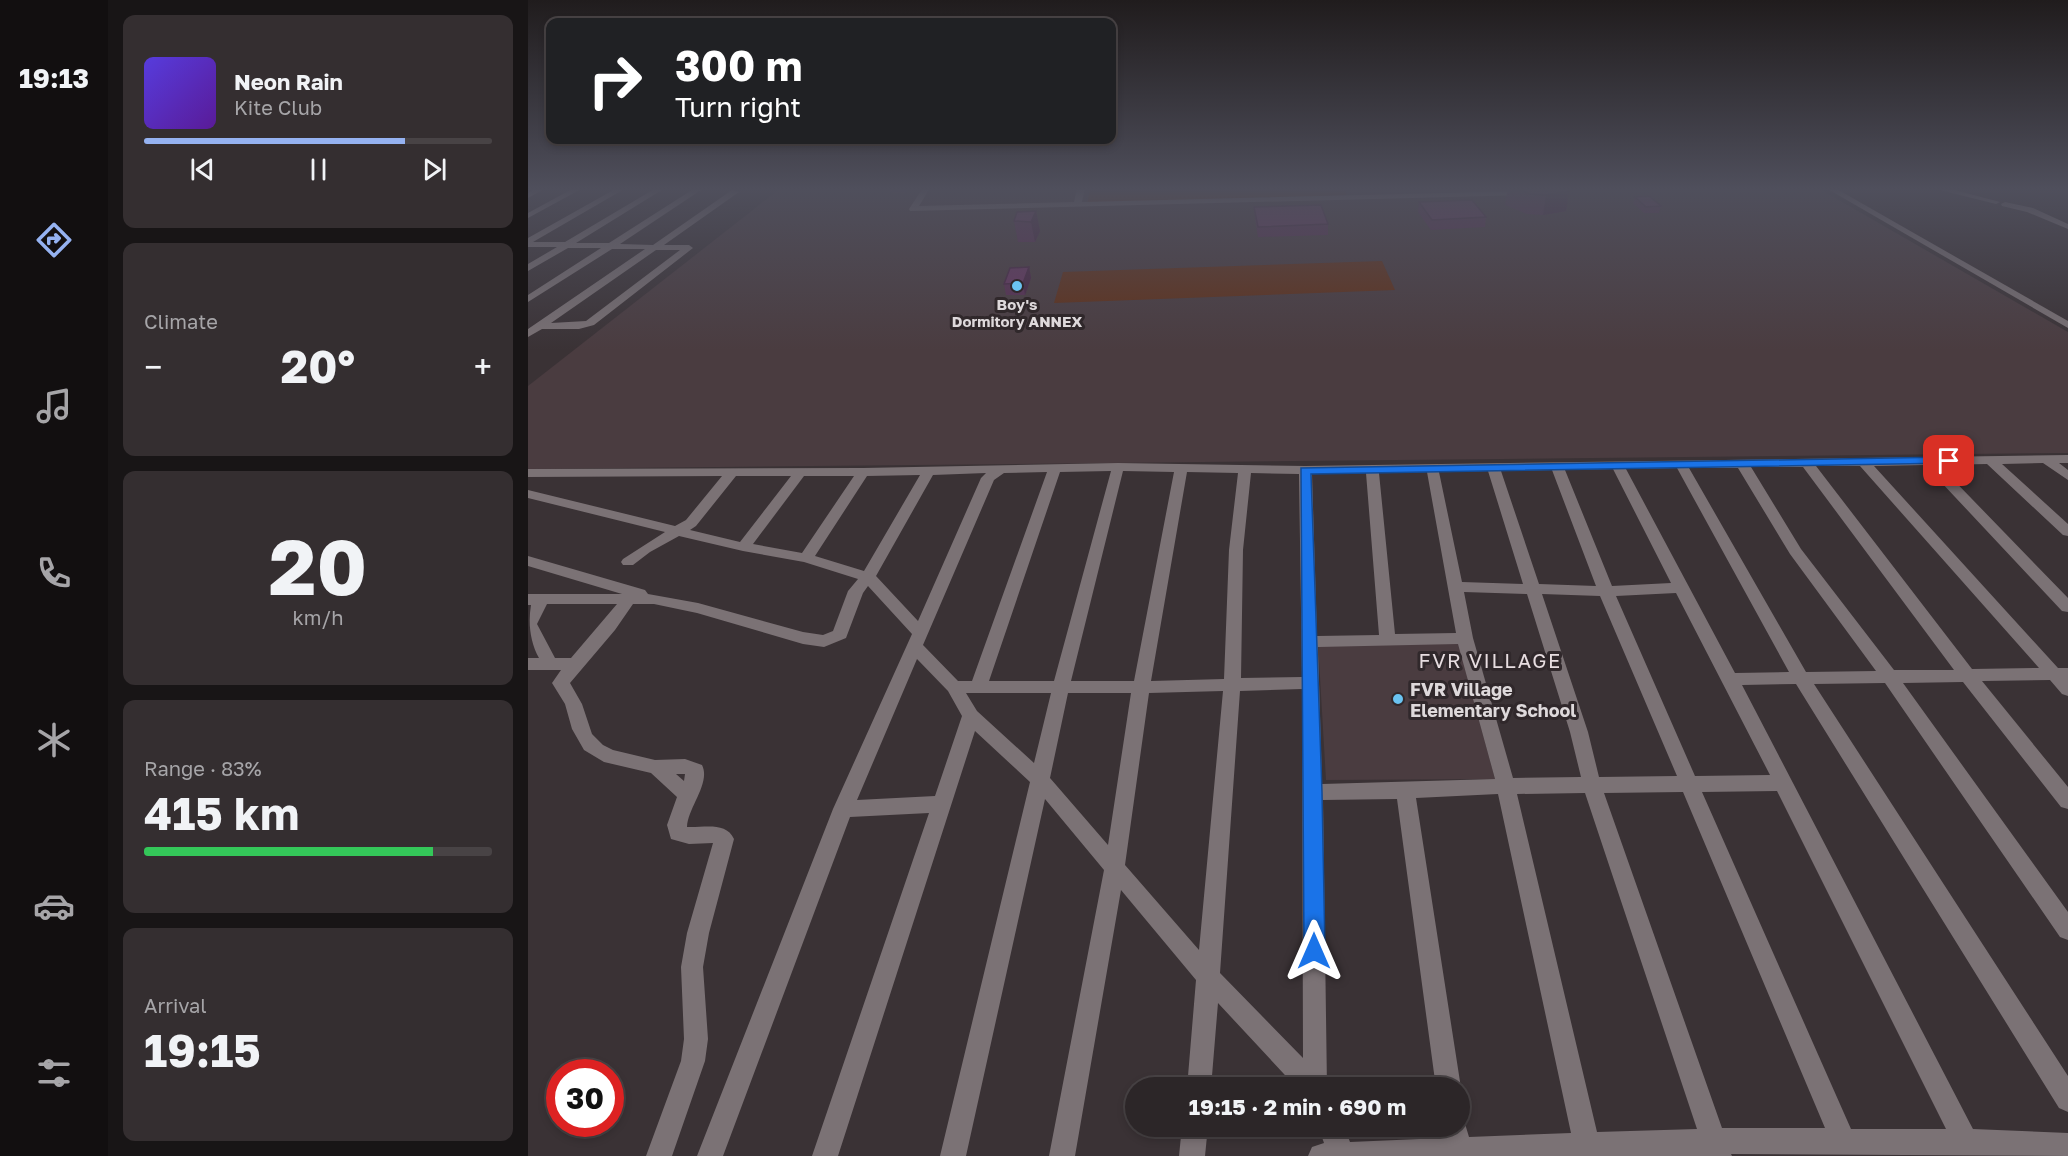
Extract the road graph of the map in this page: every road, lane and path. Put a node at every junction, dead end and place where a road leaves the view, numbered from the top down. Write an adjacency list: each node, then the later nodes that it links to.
1 (528, 242): 6 (street)
2 (572, 242): 6 (street)
3 (615, 242): 7 (street)
4 (660, 242): 8 (street)
5 (1922, 242): 11 (street)
6 (567, 245): 7 (street); 9 (street)
7 (610, 245): 8 (street); 10 (street)
8 (654, 246): 12 (street); 12 (street)
9 (528, 268)
10 (528, 299)
11 (2067, 325)
12 (540, 326): 13 (street)
13 (528, 334)
14 (2046, 459): 15 (street); 16 (street); 38 (street)
15 (2068, 459)
16 (1990, 460): 17 (street); 41 (street)
17 (1928, 461): 18 (street); 53 (street)
18 (1864, 462): 19 (street); 60 (street)
19 (1807, 463): 20 (street); 61 (street)
20 (1742, 464): 21 (street); 62 (street)
21 (1682, 465): 26 (street); 63 (street)
22 (1493, 466): 24 (street); 25 (street); 49 (street)
23 (1118, 467): 27 (street); 31 (street); 71 (street)
24 (1432, 467): 29 (street); 47 (street)
25 (1557, 467): 26 (street); 50 (street)
26 (1618, 467): 48 (street)
27 (1181, 468): 28 (street); 70 (street)
28 (1245, 468): 32 (street); 67 (street)
29 (1372, 468): 32 (street); 56 (street)
30 (928, 470): 33 (street); 37 (street); 46 (street)
31 (1054, 470): 37 (street); 68 (street)
32 (1305, 470): 57 (street)
33 (863, 472): 36 (street); 43 (street)
34 (528, 473): 35 (street)
35 (732, 473): 36 (street); 40 (street)
36 (800, 473): 42 (street)
37 (990, 473): 55 (street)
38 (2068, 476)
39 (528, 494): 40 (street)
40 (681, 530): 42 (street); 45 (street)
41 (2068, 532)
42 (743, 547): 43 (street)
43 (806, 558): 46 (street)
44 (528, 561): 51 (street)
45 (628, 562)
46 (868, 577): 51 (street); 55 (street)
47 (1455, 587): 49 (street); 54 (street)
48 (1680, 588): 50 (street); 64 (street)
49 (1533, 591): 50 (street); 78 (street)
50 (1606, 591): 76 (street)
51 (637, 598): 52 (street); 59 (street)
52 (528, 599): 58 (street)
53 (2068, 607)
54 (1465, 638): 56 (street); 77 (street)
55 (917, 639): 69 (street); 83 (street)
56 (1388, 639): 57 (street)
57 (1310, 642): 66 (street)
58 (538, 664): 59 (street); 65 (street)
59 (575, 664): 65 (street)
60 (2061, 674): 61 (street); 72 (street)
61 (1966, 675): 62 (street); 81 (street)
62 (1889, 676): 63 (street); 85 (street)
63 (1801, 678): 64 (street); 91 (street)
64 (1730, 679): 75 (street)
65 (561, 683): 101 (street)
66 (1310, 683): 67 (street); 80 (street)
67 (1232, 684): 70 (street); 86 (street)
68 (979, 686): 69 (street); 71 (street)
69 (954, 687): 73 (street)
70 (1141, 687): 71 (street); 84 (street)
71 (1060, 688): 74 (street)
72 (2068, 690)
73 (971, 716): 74 (street); 82 (street)
74 (1039, 779): 84 (street); 104 (street)
75 (1781, 783): 76 (street); 97 (street)
76 (1689, 784): 78 (street); 98 (street)
77 (1506, 786): 78 (street); 79 (street); 99 (street)
78 (1592, 786): 96 (street)
79 (1405, 791): 80 (street); 90 (street)
80 (1313, 792): 89 (street)
81 (2068, 801)
82 (940, 804): 83 (street); 103 (street)
83 (843, 809): 102 (street)
84 (1115, 865): 86 (street); 105 (street)
85 (2068, 930)
86 (1209, 978): 87 (street); 88 (street)
87 (1200, 1077)
88 (1304, 1077)
89 (1315, 1077)
90 (1447, 1077)
91 (2068, 1099)
92 (1194, 1137): 106 (street)
93 (1331, 1137): 107 (street)
94 (1457, 1137): 100 (street)
95 (2068, 1146): 97 (street)
96 (1716, 1149): 98 (street); 99 (street)
97 (1969, 1149): 98 (street)
98 (1848, 1150)
99 (1588, 1151): 100 (street)
100 (1459, 1154): 107 (street)
101 (659, 1156)
102 (710, 1156)
103 (825, 1156)
104 (953, 1156)
105 (1062, 1156)
106 (1192, 1156)
107 (1332, 1156)

